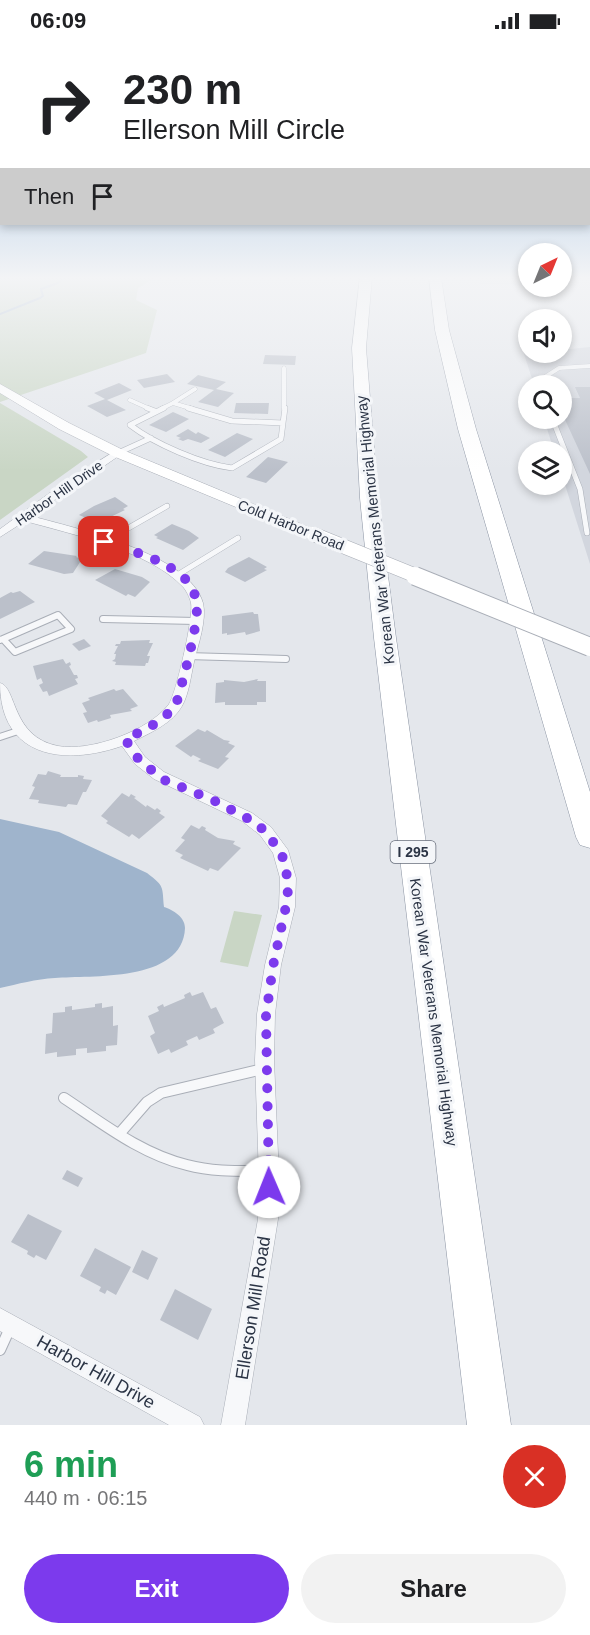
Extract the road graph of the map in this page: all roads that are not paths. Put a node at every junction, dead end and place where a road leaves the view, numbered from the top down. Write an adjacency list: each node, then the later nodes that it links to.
1 (360, 342): 44 (highway, Korean War Veterans Memorial Highway / I 295)
2 (447, 342): 35 (highway)
3 (590, 366): 5 (lane)
4 (284, 368): 11 (lane)
5 (548, 375)
6 (0, 388): 14 (main road, Cold Harbor Road)
7 (195, 389): 9 (lane)
8 (130, 400): 10 (lane)
9 (173, 403): 10 (lane); 11 (lane)
10 (155, 411): 13 (lane)
11 (284, 423): 13 (lane)
12 (556, 429): 15 (lane)
13 (151, 438): 14 (lane)
14 (118, 453): 18 (street, Harbor Hill Drive); 28 (main road, Cold Harbor Road, bridge)
15 (582, 502): 16 (lane); 19 (lane)
16 (590, 502)
17 (167, 506): 23 (lane)
18 (23, 517): 20 (street, Harbor Hill Drive); 23 (street)
19 (588, 533): 22 (lane)
20 (0, 534)
21 (238, 538): 24 (lane)
22 (590, 541)
23 (104, 542): 24 (street)
24 (179, 574): 26 (street)
25 (103, 619): 26 (lane)
26 (196, 621): 29 (street)
27 (1, 639): 27 (lane)
28 (590, 647)
29 (187, 656): 30 (lane); 34 (street)
30 (286, 659)
31 (0, 687): 32 (street)
32 (21, 730): 33 (lane); 34 (street)
33 (0, 737)
34 (125, 739): 36 (street, Ellerson Mill Road)
35 (590, 837)
36 (266, 1068): 38 (lane); 39 (street, Ellerson Mill Road)
37 (64, 1098): 38 (lane)
38 (120, 1133): 39 (lane)
39 (269, 1171): 43 (street, Ellerson Mill Road)
40 (6, 1322): 41 (lane); 42 (street, Harbor Hill Drive)
41 (0, 1350)
42 (192, 1425)
43 (233, 1425)
44 (489, 1425)

